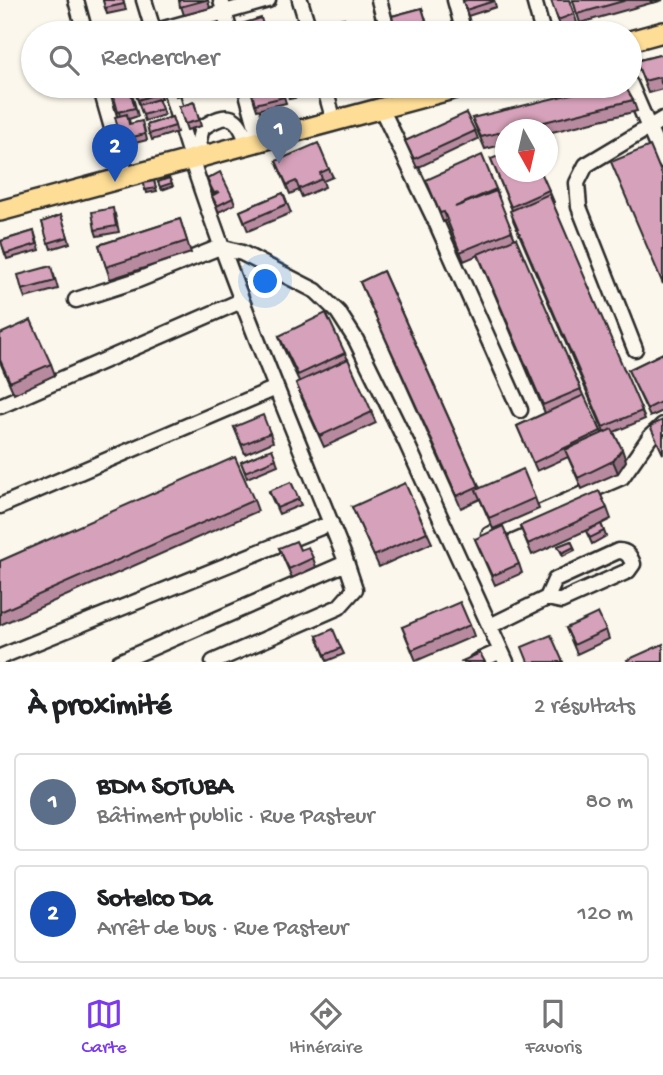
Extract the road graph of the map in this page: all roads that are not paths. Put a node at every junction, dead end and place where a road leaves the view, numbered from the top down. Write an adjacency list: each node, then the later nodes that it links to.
1 (76, 0): 9 (street)
2 (144, 0): 10 (street)
3 (268, 0): 8 (street)
4 (300, 0): 12 (street)
5 (379, 0): 13 (street)
6 (455, 0): 14 (street)
7 (534, 0): 15 (street)
8 (222, 6): 11 (street)
9 (82, 21)
10 (150, 21)
11 (184, 21)
12 (306, 21)
13 (385, 21)
14 (461, 21)
15 (540, 21)
16 (663, 32): 17 (main road)
17 (642, 38)
18 (103, 98): 31 (street)
19 (174, 98): 29 (street)
20 (247, 98): 28 (street)
21 (327, 98): 26 (street)
22 (397, 98): 24 (main road)
23 (636, 98): 27 (street)
24 (381, 108): 26 (main road); 39 (street)
25 (663, 119): 27 (street)
26 (334, 121): 28 (main road)
27 (648, 126): 30 (street); 36 (street)
28 (254, 142): 29 (main road); 29 (street)
29 (196, 158): 31 (main road); 33 (street)
30 (663, 160)
31 (126, 177): 32 (main road)
32 (0, 211)
33 (220, 247): 34 (street); 35 (street); 46 (street)
34 (76, 300)
35 (241, 301): 37 (street); 38 (street)
36 (635, 349)
37 (276, 387): 41 (street); 42 (street)
38 (0, 406)
39 (520, 410)
40 (663, 425): 43 (street)
41 (0, 506)
42 (331, 523): 44 (street); 47 (street)
43 (478, 540)
44 (346, 563): 49 (street); 50 (street)
45 (547, 598): 45 (street); 46 (street)
46 (490, 626): 48 (street)
47 (0, 657)
48 (504, 657): 51 (street)
49 (119, 662)
50 (213, 662)
51 (476, 662)

